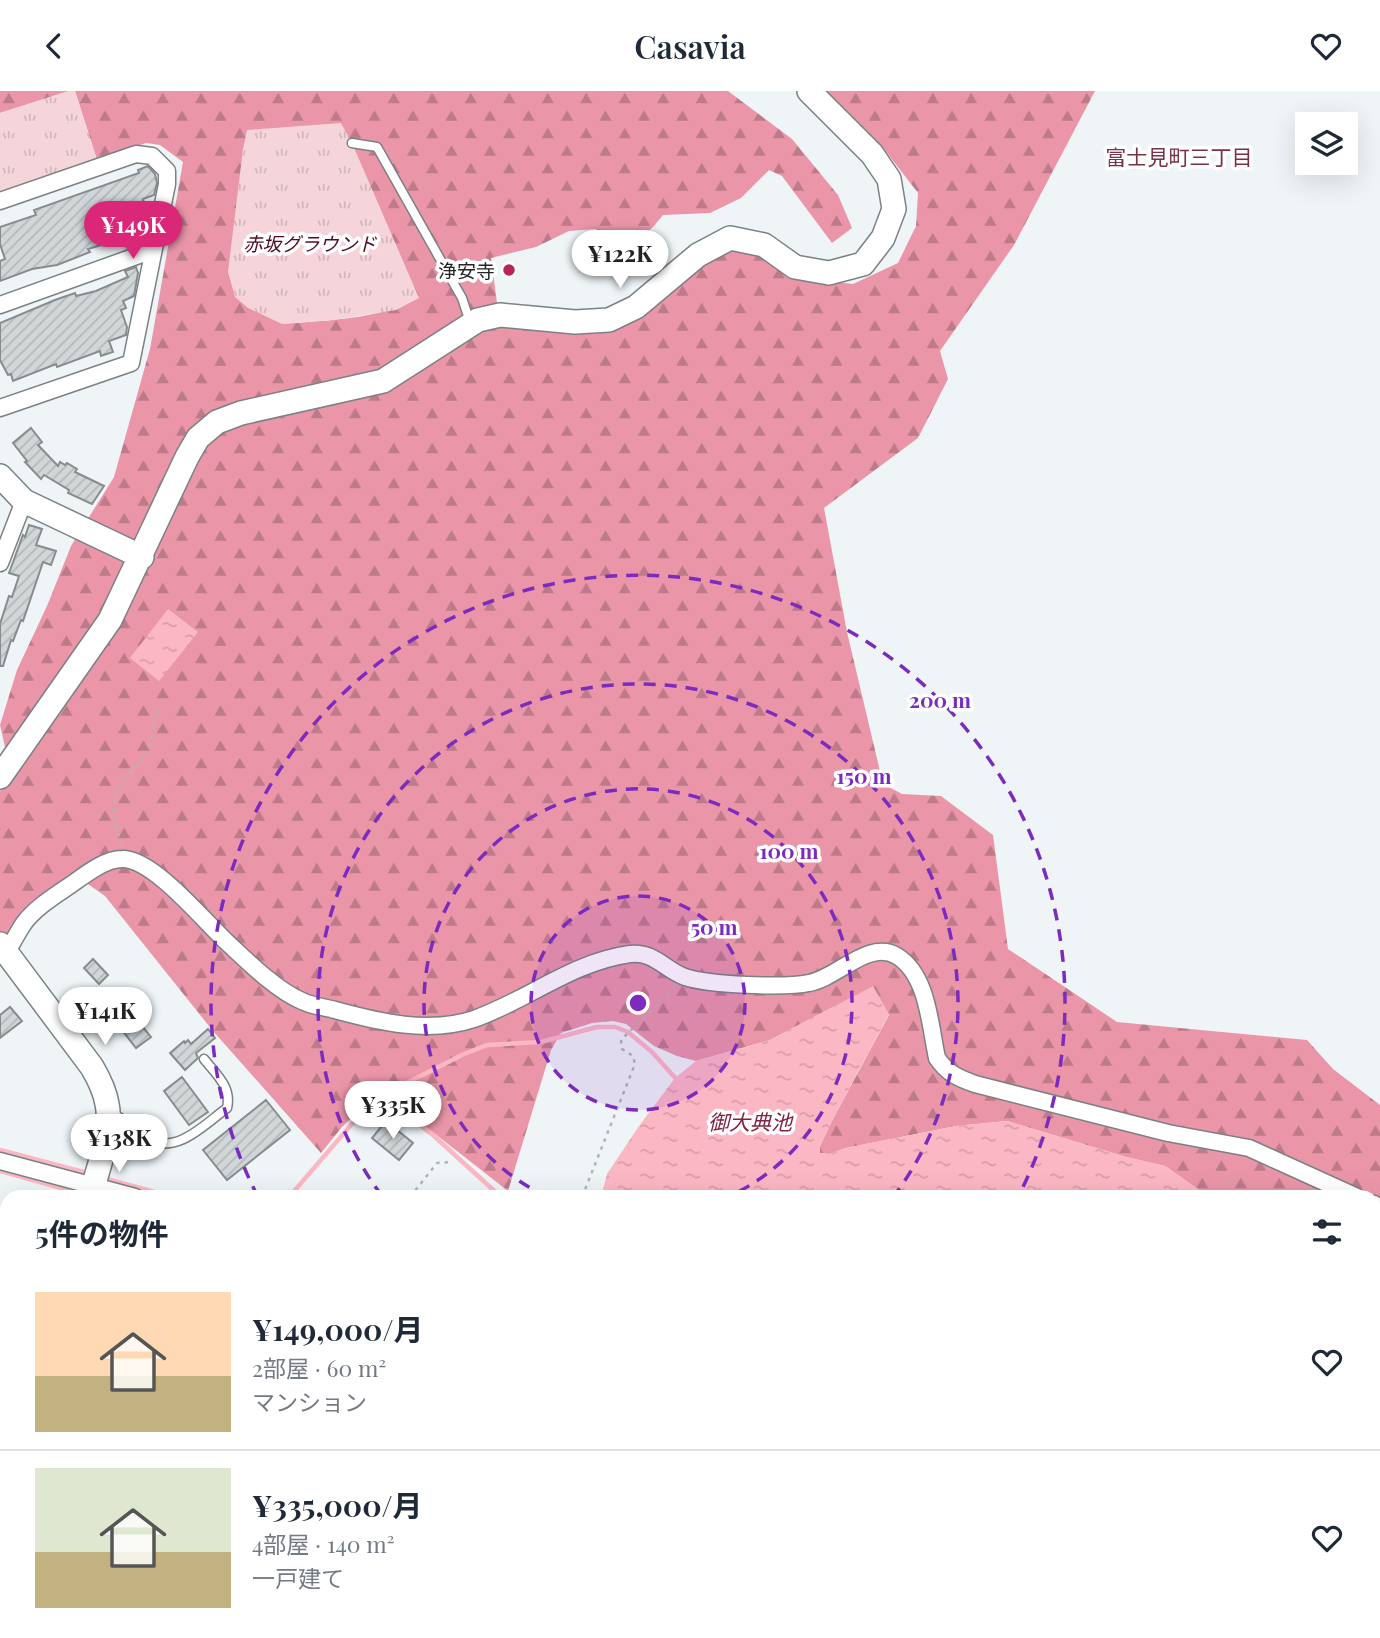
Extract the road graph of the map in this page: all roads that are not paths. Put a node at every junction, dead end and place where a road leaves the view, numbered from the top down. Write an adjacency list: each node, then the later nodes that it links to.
1 (809, 91): 6 (street)
2 (352, 142): 6 (lane)
3 (0, 201): 4 (street)
4 (153, 250): 5 (street); 7 (street)
5 (0, 305)
6 (471, 323): 10 (street)
7 (0, 408)
8 (0, 476): 9 (street)
9 (24, 501): 10 (street); 11 (street)
10 (142, 557): 12 (street)
11 (1, 559)
12 (0, 777)
13 (3, 948): 15 (street); 19 (street)
14 (204, 1059): 15 (lane)
15 (108, 1115): 17 (street)
16 (0, 1161): 17 (street)
17 (94, 1183): 18 (street)
18 (114, 1190)
19 (1342, 1190)

